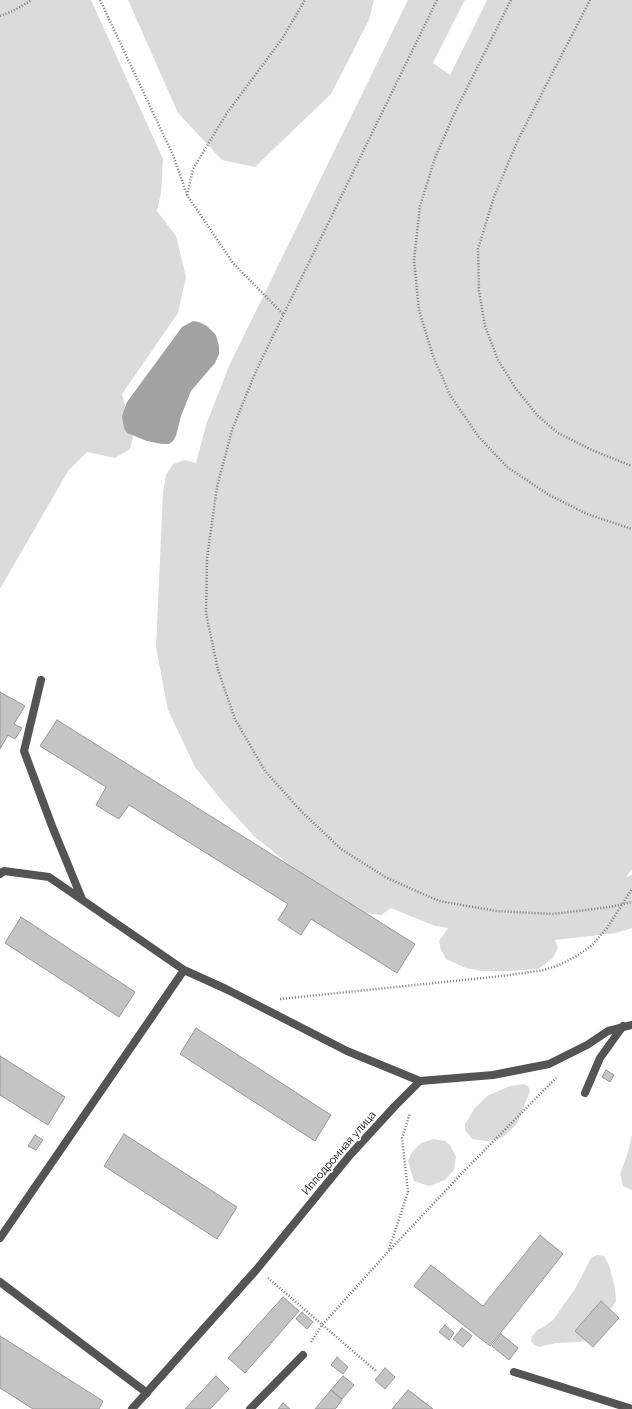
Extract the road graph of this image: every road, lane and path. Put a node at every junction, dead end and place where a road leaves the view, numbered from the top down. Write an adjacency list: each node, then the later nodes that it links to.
1 (32, 0): 7 (path)
2 (100, 0): 8 (path)
3 (305, 0): 8 (path)
4 (437, 0): 9 (path)
5 (511, 0): 11 (path)
6 (590, 0): 10 (path)
7 (0, 16)
8 (187, 195): 9 (path)
9 (283, 314): 17 (path)
10 (632, 466)
11 (632, 529)
12 (41, 680): 15 (street)
13 (0, 874): 15 (street)
14 (632, 889): 17 (path)
15 (82, 899): 18 (street)
16 (632, 902): 17 (path)
17 (622, 904): 19 (path)
18 (184, 970): 19 (street); 26 (street)
19 (252, 1002): 23 (street)
20 (632, 1025): 21 (street)
21 (623, 1026): 23 (street); 24 (street)
22 (561, 1073): 27 (path)
23 (420, 1081): 28 (street, Ипподромная улица)
24 (584, 1093)
25 (411, 1110): 27 (path)
26 (0, 1238)
27 (388, 1252): 30 (path)
28 (257, 1269): 30 (path); 34 (street, Ипподромная улица)
29 (0, 1282): 34 (street)
30 (322, 1325): 31 (path); 32 (path)
31 (303, 1355): 36 (street)
32 (376, 1370)
33 (514, 1372): 37 (street)
34 (147, 1393): 35 (street, Ипподромная улица)
35 (132, 1409)
36 (250, 1409)
37 (632, 1409)

